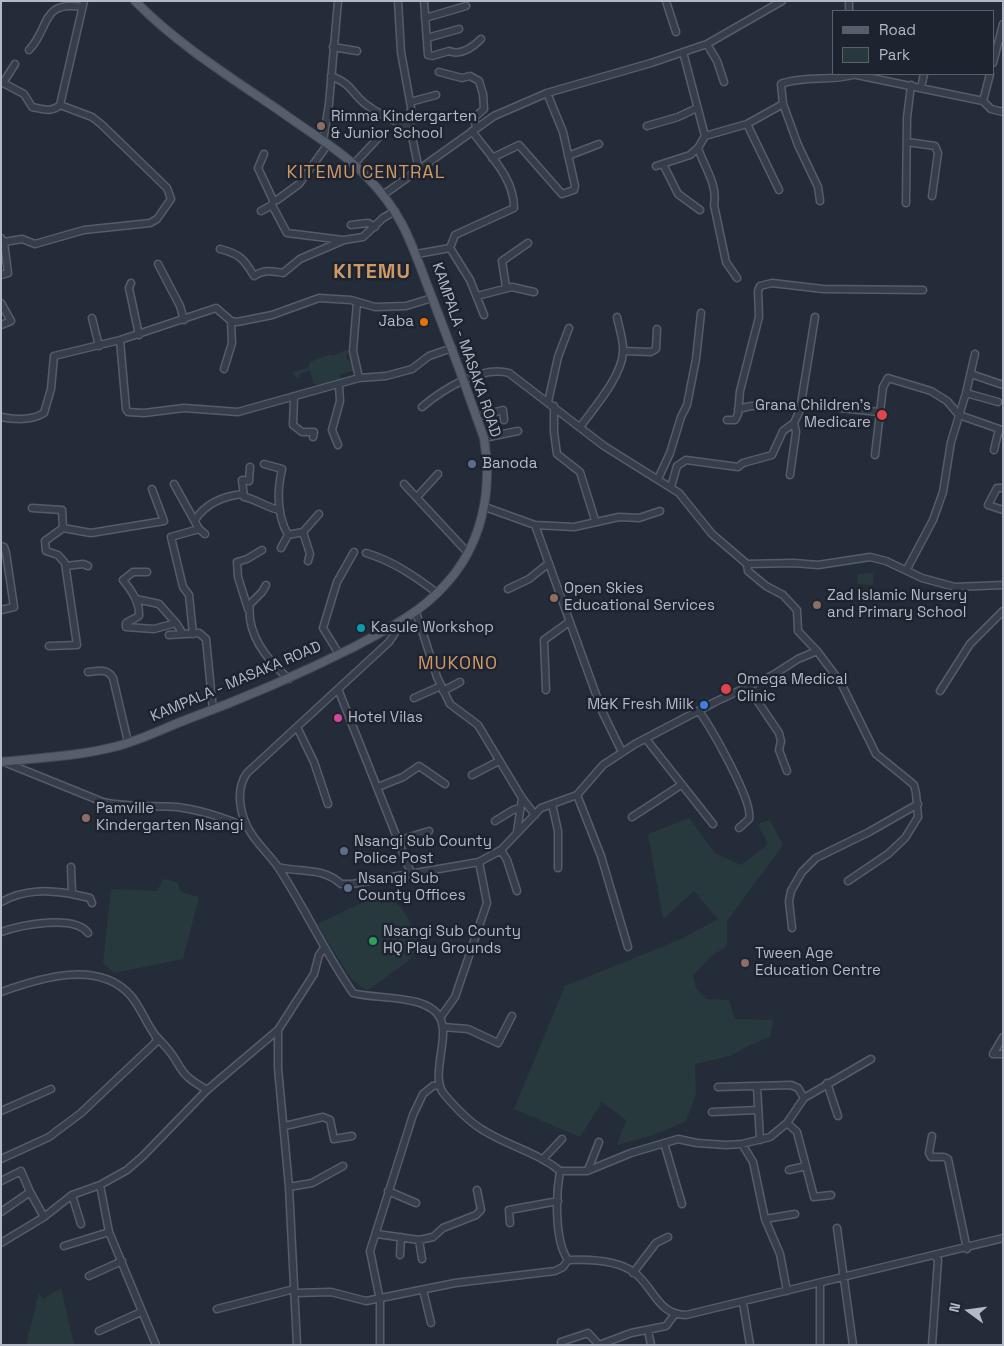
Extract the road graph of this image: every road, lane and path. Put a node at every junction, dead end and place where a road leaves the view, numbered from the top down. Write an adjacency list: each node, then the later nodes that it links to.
1 (135, 1): 47 (main road, KAMPALA - MASAKA ROAD)
2 (338, 1): 16 (street)
3 (398, 1): 35 (street)
4 (424, 1): 9 (street)
5 (666, 1): 12 (street)
6 (782, 1): 15 (street)
7 (83, 4): 17 (street); 37 (street)
8 (466, 6): 9 (street)
9 (426, 18): 13 (street)
10 (1003, 24): 20 (street)
11 (458, 29): 13 (street)
12 (676, 32)
13 (427, 38): 14 (street)
14 (482, 39)
15 (707, 44): 19 (street); 29 (street)
16 (333, 47): 18 (street); 27 (street)
17 (30, 50)
18 (357, 51)
19 (684, 52): 32 (street); 38 (street)
20 (994, 59)
21 (15, 64): 28 (street)
22 (439, 72): 43 (street)
23 (848, 75): 36 (street)
24 (857, 75): 30 (street)
25 (924, 75): 31 (street)
26 (990, 75): 34 (street)
27 (331, 76): 42 (street); 47 (street)
28 (2, 82): 37 (street)
29 (724, 82)
30 (911, 85): 31 (street); 46 (street)
31 (921, 88): 34 (street)
32 (547, 93): 43 (street); 51 (street)
33 (436, 95): 35 (street)
34 (984, 101): 39 (street)
35 (410, 102): 42 (street)
36 (783, 104): 40 (street); 58 (street)
37 (60, 105): 66 (street)
38 (697, 108): 41 (street); 44 (street)
39 (1003, 112)
40 (747, 124): 44 (street); 55 (street)
41 (647, 126)
42 (410, 127): 54 (street)
43 (474, 130): 52 (street); 54 (street)
44 (705, 136): 49 (street)
45 (379, 137): 53 (street)
46 (907, 142): 57 (street); 60 (street)
47 (325, 143): 53 (main road, KAMPALA - MASAKA ROAD); 59 (street)
48 (599, 144): 51 (street)
49 (698, 148): 61 (street); 74 (street)
50 (264, 154): 59 (street)
51 (568, 156): 52 (street)
52 (492, 158): 69 (street)
53 (353, 165): 56 (main road, KAMPALA - MASAKA ROAD)
54 (418, 170): 56 (street)
55 (779, 190)
56 (383, 195): 63 (main road, KAMPALA - MASAKA ROAD)
57 (932, 196)
58 (820, 200)
59 (273, 202): 62 (street); 67 (street)
60 (906, 203)
61 (700, 210)
62 (261, 211)
63 (395, 211): 65 (street); 71 (main road, KAMPALA - MASAKA ROAD)
64 (351, 225): 65 (street)
65 (375, 227): 67 (street)
66 (3, 240): 73 (street)
67 (344, 240): 70 (street)
68 (528, 242): 76 (street)
69 (450, 248): 71 (street); 79 (street)
70 (220, 249)
71 (416, 254): 80 (main road, KAMPALA - MASAKA ROAD)
72 (158, 264): 88 (street)
73 (1, 276)
74 (737, 278)
75 (131, 283): 93 (street)
76 (506, 287): 78 (street); 79 (street)
77 (923, 290): 112 (street)
78 (534, 292)
79 (477, 296): 84 (street)
80 (432, 298): 81 (street); 96 (main road, KAMPALA - MASAKA ROAD)
81 (357, 302): 89 (street); 101 (street)
82 (1, 303): 90 (street)
83 (701, 313): 132 (street)
84 (484, 315)
85 (617, 317): 97 (street)
86 (815, 317): 109 (street)
87 (92, 318): 95 (street)
88 (184, 320): 89 (street); 93 (street)
89 (231, 321): 99 (street)
90 (1, 325)
91 (570, 328): 108 (street)
92 (657, 329): 97 (street)
93 (139, 335): 94 (street)
94 (120, 340): 95 (street); 106 (street)
95 (99, 346): 115 (street)
96 (452, 348): 101 (street); 102 (main road, KAMPALA - MASAKA ROAD)
97 (624, 351): 120 (street)
98 (975, 354): 100 (street)
99 (224, 369)
100 (970, 374): 104 (street); 105 (street)
101 (359, 378): 103 (street)
102 (463, 380): 108 (street); 111 (street); 116 (main road, KAMPALA - MASAKA ROAD)
103 (339, 385): 106 (street); 125 (street)
104 (1003, 385)
105 (966, 393): 107 (street); 114 (street)
106 (294, 398): 123 (street)
107 (998, 402)
108 (551, 404): 120 (street); 147 (street)
109 (801, 404): 113 (street); 119 (street)
110 (765, 406): 112 (street)
111 (422, 408)
112 (738, 409): 118 (street)
113 (880, 412): 114 (street); 127 (street)
114 (959, 415): 121 (street); 165 (street)
115 (1, 417)
116 (477, 417): 117 (street); 124 (main road, KAMPALA - MASAKA ROAD)
117 (504, 420)
118 (727, 420)
119 (794, 422): 131 (street); 135 (street)
120 (580, 427): 132 (street)
121 (1001, 430): 126 (street)
122 (518, 431): 124 (street)
123 (313, 437)
124 (484, 438): 140 (main road, KAMPALA - MASAKA ROAD)
125 (338, 445)
126 (994, 450)
127 (875, 456)
128 (264, 464): 142 (street)
129 (250, 467): 138 (street)
130 (438, 474): 139 (street)
131 (790, 475)
132 (658, 479): 135 (street)
133 (174, 484): 146 (street)
134 (404, 484): 139 (street)
135 (671, 487): 162 (street)
136 (1003, 488): 143 (street)
137 (152, 489): 149 (street)
138 (243, 494): 142 (street); 146 (street)
139 (417, 497): 159 (street)
140 (485, 507): 148 (street); 159 (main road, KAMPALA - MASAKA ROAD)
141 (32, 508): 149 (street)
142 (280, 510): 153 (street)
143 (1003, 510)
144 (660, 511): 147 (street)
145 (318, 514): 151 (street)
146 (195, 520): 150 (street)
147 (595, 520): 148 (street)
148 (535, 525): 161 (street)
149 (63, 528): 163 (street)
150 (199, 529): 152 (street); 180 (street)
151 (303, 532): 153 (street); 160 (street)
152 (205, 534)
153 (288, 535): 155 (street)
154 (1, 546): 172 (street)
155 (281, 548)
156 (262, 550): 173 (street)
157 (354, 552): 184 (street)
158 (366, 553): 170 (street)
159 (468, 553): 170 (main road, KAMPALA - MASAKA ROAD)
160 (308, 561)
161 (549, 563): 169 (street); 177 (street)
162 (747, 564): 165 (street); 183 (street)
163 (66, 566): 164 (street); 182 (street)
164 (88, 566)
165 (907, 569): 168 (street)
166 (147, 572): 171 (street)
167 (266, 585): 173 (street)
168 (1003, 585)
169 (508, 589)
170 (437, 593): 175 (main road, KAMPALA - MASAKA ROAD)
171 (136, 599): 178 (street); 178 (street)
172 (1, 610)
173 (249, 610): 186 (street)
174 (1003, 611): 192 (street)
175 (416, 612): 176 (main road, KAMPALA - MASAKA ROAD); 189 (street)
176 (402, 622): 184 (main road, KAMPALA - MASAKA ROAD); 190 (street)
177 (569, 622): 191 (street); 199 (street)
178 (176, 623): 179 (street)
179 (183, 634): 180 (street); 181 (street)
180 (193, 634): 194 (street)
181 (169, 635)
182 (49, 646)
183 (817, 651): 188 (street); 211 (street)
184 (339, 654): 186 (main road, KAMPALA - MASAKA ROAD)
185 (88, 672): 198 (street)
186 (289, 679): 194 (main road, KAMPALA - MASAKA ROAD)
187 (460, 682): 189 (street)
188 (748, 687): 195 (street); 202 (street)
189 (442, 688): 193 (street); 200 (street)
190 (338, 689): 196 (street); 206 (street)
191 (546, 690)
192 (940, 691)
193 (414, 698)
194 (213, 710): 198 (main road, KAMPALA - MASAKA ROAD)
195 (699, 711): 197 (street); 218 (street)
196 (297, 726): 209 (street); 217 (street)
197 (646, 738): 199 (street); 205 (street)
198 (128, 742): 201 (main road, KAMPALA - MASAKA ROAD)
199 (622, 752): 207 (street)
200 (499, 761): 203 (street); 208 (street)
201 (2, 762): 217 (street)
202 (787, 771)
203 (472, 776)
204 (445, 784): 206 (street)
205 (681, 785): 214 (street); 216 (street)
206 (378, 787): 221 (street)
207 (577, 795): 210 (street); 236 (street)
208 (522, 798): 212 (street); 213 (street)
209 (328, 804)
210 (552, 804): 213 (street); 226 (street)
211 (918, 804): 228 (street); 233 (street)
212 (520, 808): 215 (street); 220 (street)
213 (535, 814): 220 (street)
214 (632, 817)
215 (495, 821)
216 (713, 824)
217 (248, 828): 225 (street)
218 (739, 828)
219 (430, 831): 221 (street)
220 (517, 832): 222 (street)
221 (397, 841): 227 (street)
222 (501, 850): 223 (street); 229 (street)
223 (478, 862): 227 (street); 240 (street)
224 (72, 866): 230 (street)
225 (278, 867): 227 (street); 237 (street)
226 (558, 868)
227 (411, 873)
228 (848, 881)
229 (517, 891)
230 (72, 894): 231 (street); 232 (street)
231 (1, 902)
232 (92, 903)
233 (792, 928)
234 (1, 932): 235 (street)
235 (88, 933)
236 (628, 946)
237 (324, 948): 240 (street); 242 (street)
238 (1, 992): 243 (street)
239 (512, 1016): 241 (street)
240 (440, 1018): 241 (street)
241 (443, 1027): 248 (street)
242 (278, 1030): 252 (street); 259 (street)
243 (155, 1035): 252 (street); 267 (street)
244 (1003, 1037): 245 (street)
245 (1003, 1054)
246 (871, 1059): 247 (street)
247 (827, 1083): 253 (street); 257 (street)
248 (439, 1085): 268 (street); 278 (street)
249 (718, 1087): 250 (street)
250 (757, 1087): 253 (street); 254 (street)
251 (51, 1089): 255 (street)
252 (207, 1090): 275 (street)
253 (804, 1098): 258 (street)
254 (758, 1110): 256 (street); 263 (street)
255 (1, 1111)
256 (712, 1112)
257 (838, 1116)
258 (786, 1124): 263 (street); 270 (street)
259 (285, 1126): 260 (street); 276 (street)
260 (352, 1136)
261 (932, 1136): 300 (street)
262 (562, 1140): 268 (street)
263 (760, 1140): 266 (street)
264 (599, 1142): 271 (street)
265 (664, 1143): 266 (street); 271 (street); 284 (street)
266 (742, 1144): 288 (street)
267 (1, 1159)
268 (543, 1159): 273 (street)
269 (343, 1166): 276 (street)
270 (806, 1166): 272 (street); 280 (street)
271 (588, 1170): 273 (street)
272 (789, 1170)
273 (560, 1171): 282 (street)
274 (1, 1181): 279 (street)
275 (100, 1184): 281 (street); 292 (street)
276 (289, 1187): 311 (street)
277 (477, 1190): 297 (street)
278 (388, 1191): 283 (street); 293 (street)
279 (30, 1192): 285 (street); 287 (street)
280 (831, 1195)
281 (72, 1196): 287 (street); 289 (street)
282 (558, 1201): 290 (street); 304 (street)
283 (416, 1203)
284 (682, 1204)
285 (1, 1212)
286 (795, 1214): 288 (street)
287 (44, 1216): 298 (street)
288 (765, 1219): 312 (street)
289 (81, 1224)
290 (510, 1224)
291 (837, 1228): 307 (street)
292 (109, 1232): 299 (street); 305 (street)
293 (377, 1234): 295 (street); 313 (street)
294 (668, 1237): 306 (street)
295 (400, 1238): 297 (street); 301 (street)
296 (1003, 1238): 300 (street)
297 (419, 1240): 303 (street)
298 (1, 1243)
299 (64, 1246)
300 (967, 1249): 302 (street)
301 (400, 1255)
302 (935, 1256): 307 (street); 329 (street)
303 (422, 1259)
304 (568, 1260): 306 (street); 310 (street)
305 (122, 1261): 308 (street); 316 (street)
306 (633, 1273): 317 (street)
307 (844, 1275): 309 (street); 328 (street)
308 (89, 1276)
309 (820, 1283): 312 (street); 327 (street)
310 (423, 1290): 313 (street); 318 (street)
311 (295, 1291): 313 (street); 315 (street); 323 (street)
312 (787, 1291): 314 (street)
313 (380, 1300): 324 (street)
314 (743, 1303): 317 (street); 326 (street)
315 (217, 1309)
316 (141, 1312): 320 (street); 322 (street)
317 (675, 1314): 319 (street)
318 (430, 1323)
319 (648, 1330): 321 (street); 325 (street)
320 (99, 1331)
321 (561, 1342)
322 (156, 1345)
323 (297, 1345)
324 (380, 1345)
325 (651, 1345)
326 (750, 1345)
327 (820, 1345)
328 (853, 1345)
329 (932, 1345)

